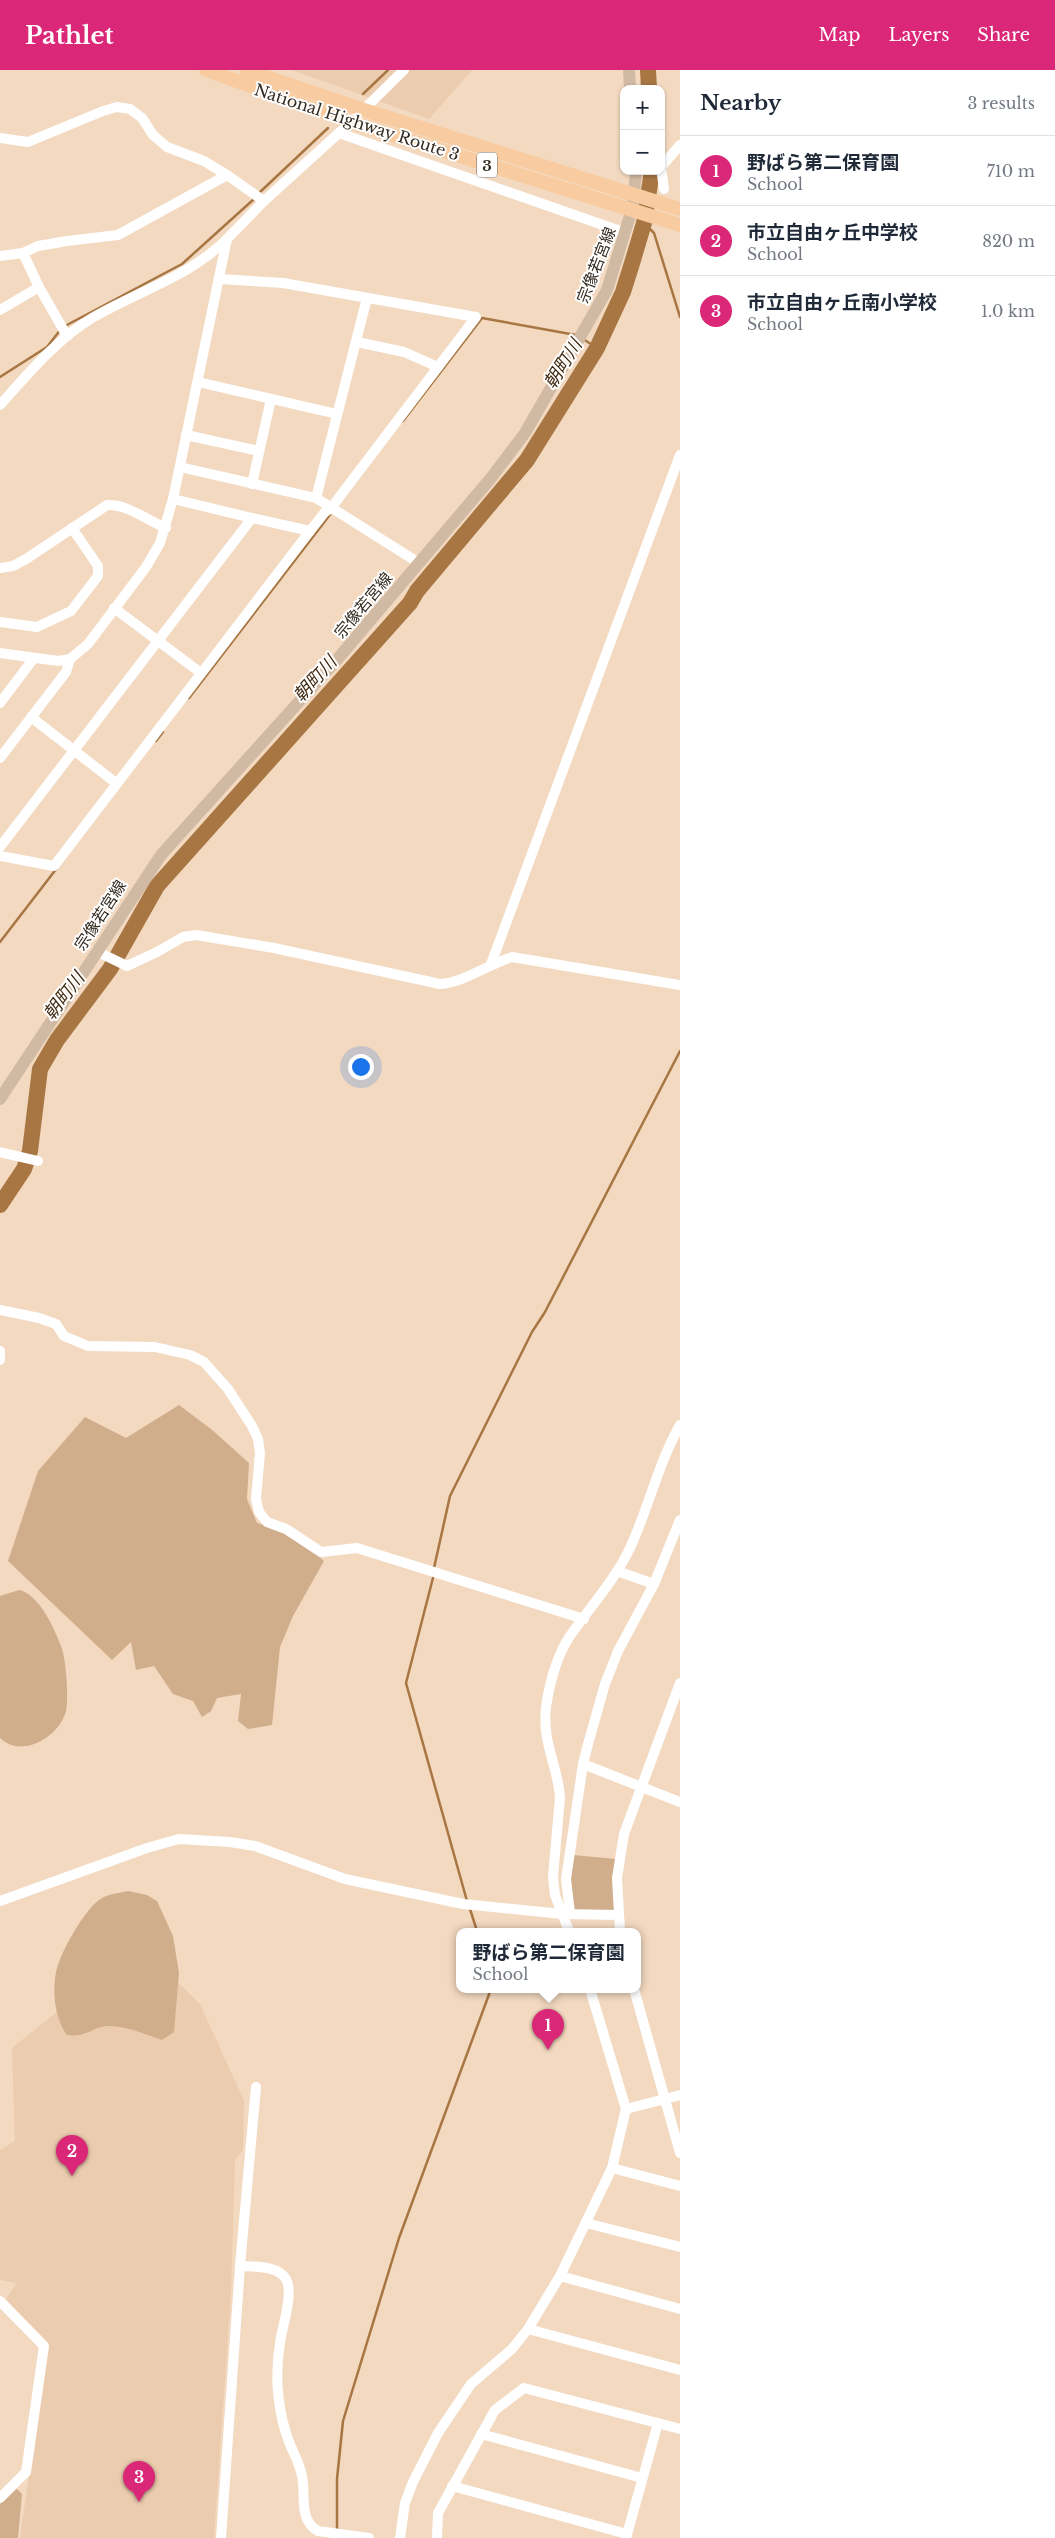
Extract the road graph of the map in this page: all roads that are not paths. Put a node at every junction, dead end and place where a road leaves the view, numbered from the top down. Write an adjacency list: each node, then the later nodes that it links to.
1 (206, 70): 7 (highway, National Highway Route 3 / 3)
2 (246, 70): 6 (highway, National Highway Route 3 / 3)
3 (404, 70): 6 (street)
4 (628, 70): 5 (main road)
5 (630, 85)
6 (364, 110): 7 (street); 17 (highway, National Highway Route 3 / 3)
7 (352, 122): 8 (street); 18 (highway, National Highway Route 3 / 3)
8 (340, 133): 16 (street); 19 (street)
9 (0, 138): 12 (street)
10 (680, 146): 11 (street)
11 (665, 163)
12 (227, 175): 16 (street); 21 (street)
13 (636, 175): 19 (main road, 宗像若宮線)
14 (662, 175): 15 (street)
15 (664, 189)
16 (264, 201): 20 (street)
17 (680, 209)
18 (680, 225)
19 (626, 233): 46 (main road, 宗像若宮線)
20 (227, 239): 23 (street); 27 (street)
21 (23, 253): 22 (street); 24 (street)
22 (0, 256)
23 (220, 279): 25 (street); 30 (street)
24 (39, 287): 26 (street); 27 (street)
25 (367, 298): 28 (street); 29 (street)
26 (0, 310)
27 (67, 336): 32 (street)
28 (357, 342): 29 (street); 33 (street)
29 (438, 367): 41 (street)
30 (198, 382): 31 (street); 34 (street)
31 (271, 399): 33 (street); 35 (street)
32 (0, 405)
33 (337, 414): 39 (street)
34 (186, 435): 35 (street); 37 (street)
35 (259, 451): 38 (street)
36 (680, 455): 63 (street)
37 (180, 467): 38 (street); 40 (street)
38 (252, 484): 39 (street)
39 (316, 498): 41 (street)
40 (173, 499): 42 (street); 44 (street)
41 (332, 508): 45 (street); 46 (street)
42 (252, 518): 45 (street); 50 (street)
43 (72, 528): 44 (street); 47 (street); 49 (street)
44 (166, 528): 48 (street)
45 (310, 531): 54 (street)
46 (419, 563): 62 (main road, 宗像若宮線)
47 (0, 568)
48 (114, 608): 50 (street); 53 (street)
49 (0, 622)
50 (158, 641): 54 (street); 57 (street)
51 (0, 653): 52 (street)
52 (34, 658): 53 (street); 55 (street)
53 (70, 659): 56 (street)
54 (201, 673): 59 (street)
55 (0, 702)
56 (31, 717): 57 (street); 58 (street)
57 (74, 750): 59 (street); 60 (street)
58 (0, 758)
59 (116, 782): 61 (street)
60 (0, 847)
61 (0, 856)
62 (96, 951): 63 (street); 65 (main road, 宗像若宮線)
63 (491, 964): 64 (street)
64 (680, 985)
65 (0, 1099)
66 (0, 1152): 67 (street)
67 (38, 1161)
68 (0, 1310): 75 (street)
69 (0, 1351): 70 (street)
70 (0, 1360)
71 (680, 1424): 73 (street)
72 (680, 1520): 74 (street)
73 (617, 1571): 74 (street); 75 (street)
74 (654, 1584): 77 (street)
75 (584, 1619): 81 (street)
76 (680, 1683): 78 (street)
77 (583, 1764): 78 (street); 81 (street)
78 (640, 1786): 79 (street); 82 (street)
79 (680, 1802)
80 (0, 1901): 81 (street)
81 (566, 1914): 82 (street); 83 (street)
82 (618, 1915): 84 (street)
83 (568, 1928)
84 (620, 1928)
85 (591, 1993): 90 (street)
86 (635, 1993): 89 (street)
87 (256, 2087): 96 (street)
88 (680, 2095): 89 (street)
89 (665, 2099): 90 (street); 91 (street)
90 (626, 2109): 92 (street)
91 (680, 2152)
92 (612, 2168): 93 (street); 94 (street)
93 (680, 2186)
94 (586, 2223): 95 (street); 97 (street)
95 (680, 2247)
96 (240, 2266): 108 (street); 110 (street)
97 (560, 2276): 99 (street); 100 (street)
98 (0, 2301): 107 (street)
99 (680, 2308)
100 (528, 2328): 101 (street); 112 (street)
101 (680, 2370)
102 (658, 2423): 103 (street); 104 (street); 105 (street)
103 (680, 2429)
104 (481, 2434): 105 (street); 106 (street)
105 (642, 2478): 109 (street)
106 (452, 2486): 109 (street); 113 (street)
107 (0, 2498)
108 (326, 2536): 111 (street)
109 (627, 2536)
110 (221, 2538)
111 (369, 2538)
112 (400, 2538)
113 (437, 2538)

